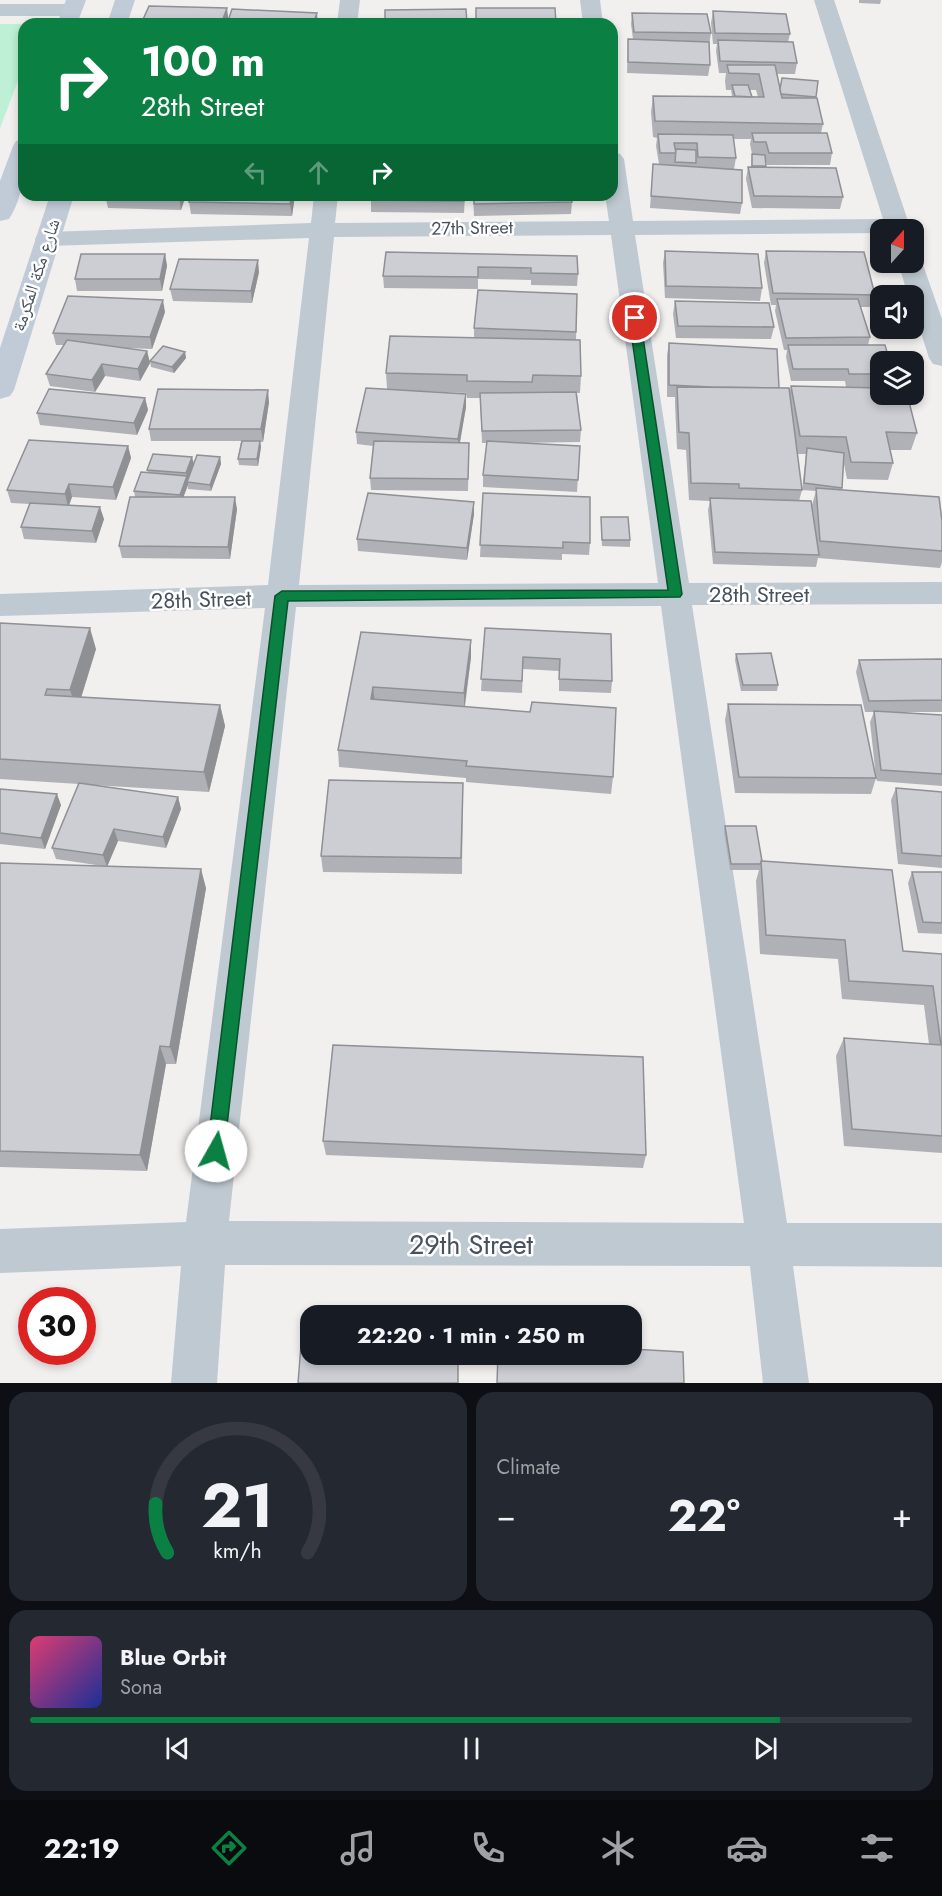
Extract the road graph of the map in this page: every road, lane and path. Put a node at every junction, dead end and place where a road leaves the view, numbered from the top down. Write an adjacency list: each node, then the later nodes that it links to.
1 (125, 0): 7 (main road)
2 (350, 0): 8 (street)
3 (590, 0): 9 (street)
4 (824, 0): 15 (street)
5 (0, 10): 6 (street)
6 (72, 11)
7 (119, 18)
8 (348, 18)
9 (592, 18)
10 (18, 163): 14 (main road)
11 (60, 201): 19 (main road, شارع مكة المكرمة)
12 (325, 201): 18 (street)
13 (618, 201): 16 (street)
14 (0, 214)
15 (895, 219)
16 (621, 226): 17 (street, 27th Street); 18 (street, 27th Street); 24 (street)
17 (870, 227)
18 (322, 230): 19 (street, 27th Street); 25 (street)
19 (47, 239): 22 (main road, شارع مكة المكرمة)
20 (914, 273): 21 (street)
21 (942, 358)
22 (0, 390)
23 (942, 593): 24 (street, 28th Street)
24 (675, 594): 25 (street, 28th Street); 28 (street)
25 (282, 596): 26 (street, 28th Street); 27 (street)
26 (0, 605)
27 (205, 1243): 28 (street, 29th Street); 30 (street, 29th Street); 31 (street)
28 (769, 1245): 29 (street, 29th Street); 32 (street)
29 (942, 1245)
30 (0, 1251)
31 (194, 1383)
32 (786, 1383)

